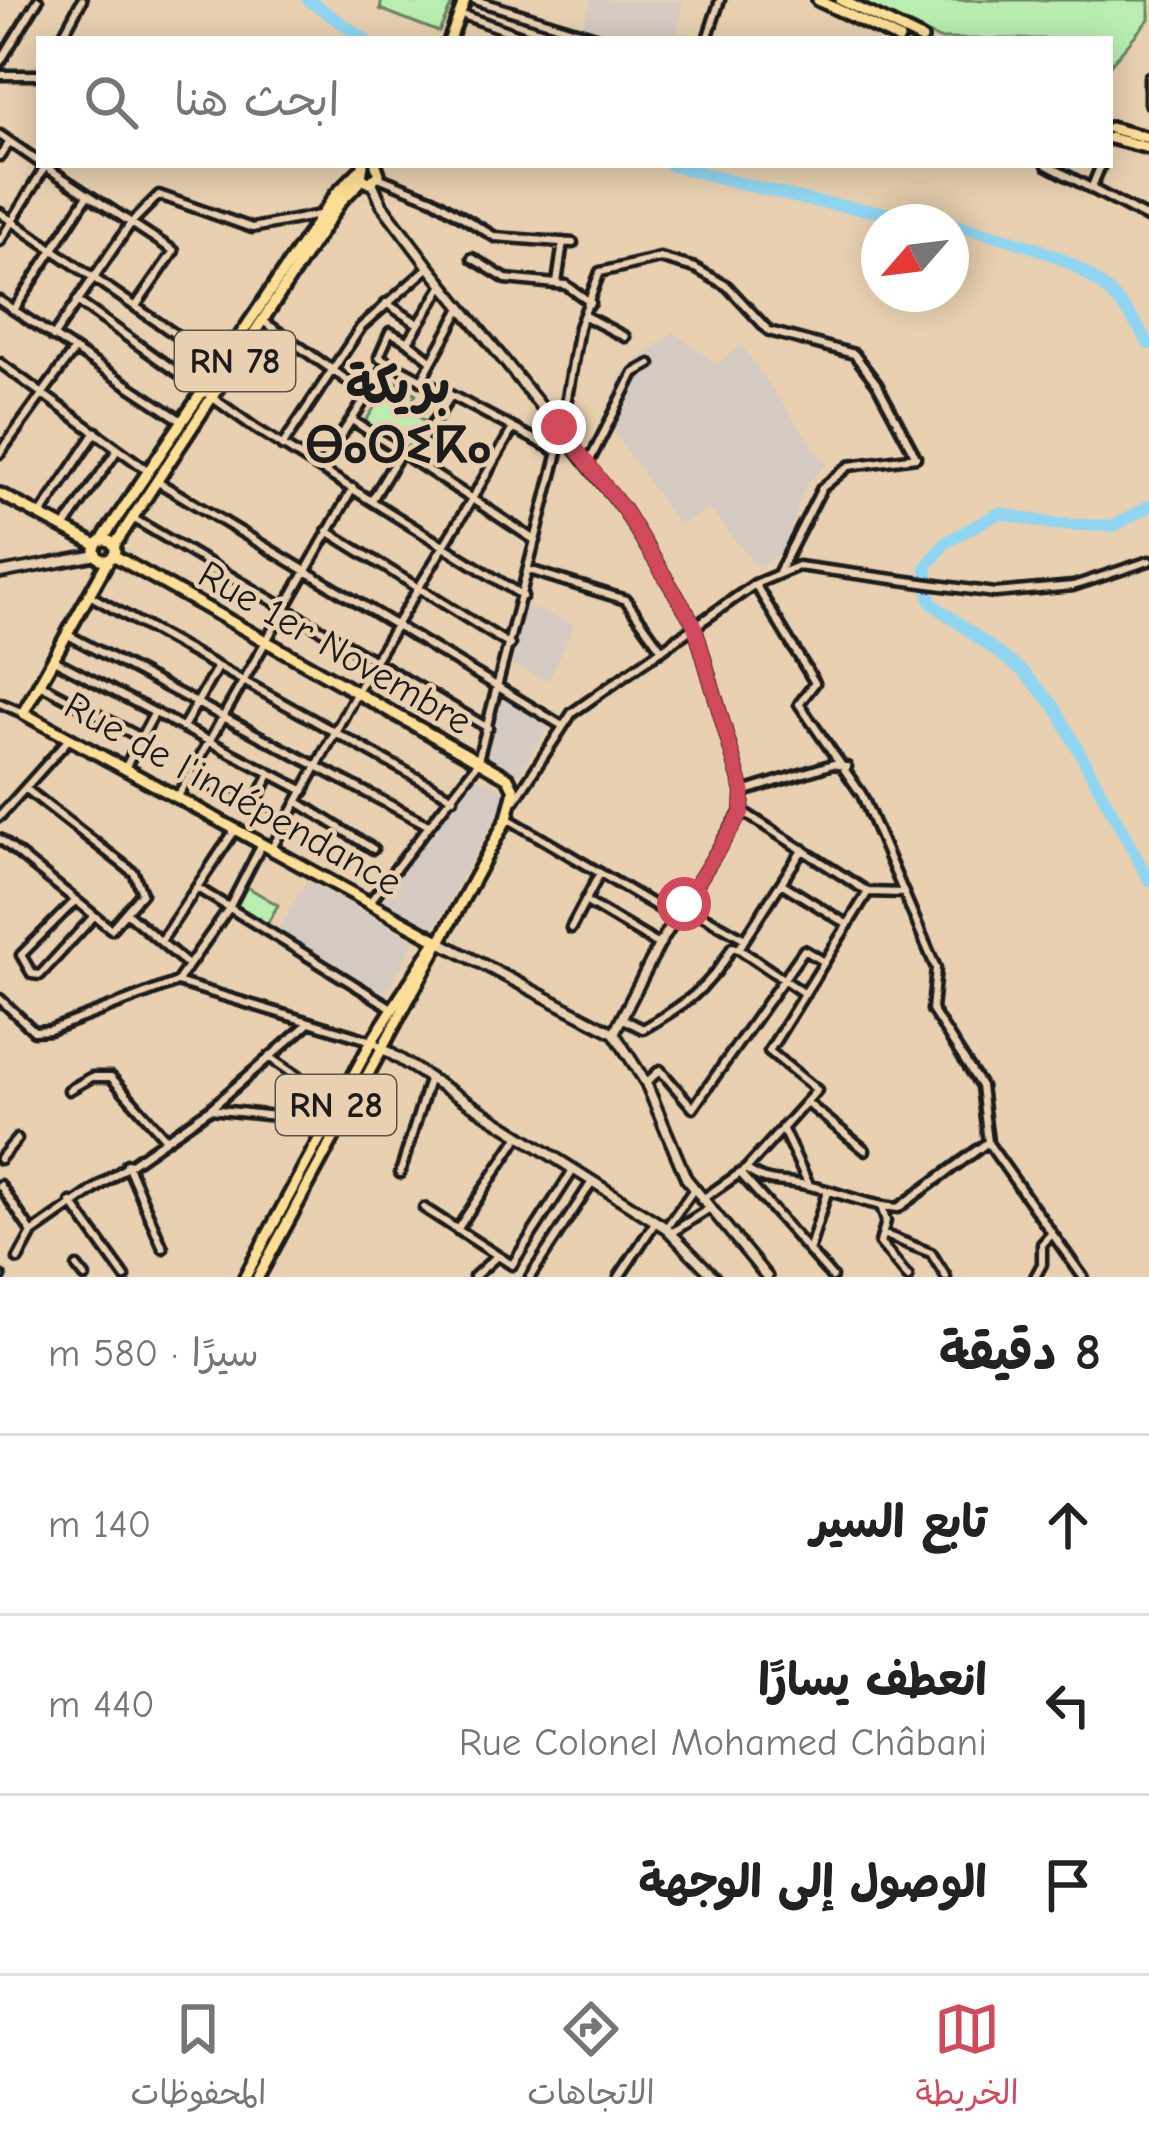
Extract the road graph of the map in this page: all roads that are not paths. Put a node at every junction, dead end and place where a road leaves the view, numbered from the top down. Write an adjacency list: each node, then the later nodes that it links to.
1 (38, 0): 15 (street)
2 (82, 0): 9 (street)
3 (471, 0): 7 (main road); 8 (main road); 11 (street)
4 (719, 0): 12 (street)
5 (818, 0): 13 (main road)
6 (841, 0): 14 (main road)
7 (466, 16): 8 (main road); 10 (street)
8 (455, 35)
9 (63, 36)
10 (522, 36)
11 (592, 36)
12 (708, 36)
13 (893, 36)
14 (916, 36)
15 (0, 62)
16 (0, 75): 17 (street)
17 (36, 75)
18 (1149, 77): 19 (street)
19 (1149, 104)
20 (0, 135): 24 (street)
21 (1113, 137): 23 (main road)
22 (1113, 138): 25 (main road)
23 (1149, 138)
24 (10, 142): 26 (street); 27 (street)
25 (1149, 148)
26 (0, 156)
27 (36, 161)
28 (40, 168): 38 (street)
29 (47, 168): 34 (street)
30 (1052, 168): 33 (street)
31 (1100, 168): 33 (street)
32 (371, 172): 36 (main road); 41 (street); 45 (main road); 57 (main road, RN 78)
33 (1091, 189): 37 (street)
34 (88, 195): 39 (street); 43 (street)
35 (0, 213): 38 (street)
36 (321, 216): 39 (street); 57 (main road)
37 (1149, 219)
38 (12, 221): 40 (street); 43 (street)
39 (131, 224): 46 (street); 53 (street)
40 (0, 241)
41 (563, 242): 42 (street); 47 (street)
42 (573, 243)
43 (54, 250): 46 (street); 55 (street)
44 (472, 258): 47 (street)
45 (429, 267): 48 (main road); 51 (street)
46 (94, 277): 50 (street); 53 (street)
47 (557, 283): 52 (street)
48 (443, 285): 54 (main road); 58 (street)
49 (0, 301): 55 (street)
50 (77, 301): 59 (street); 71 (street)
51 (385, 302): 58 (street); 68 (street)
52 (591, 303): 56 (street); 104 (street)
53 (136, 306): 67 (street)
54 (461, 308): 63 (street); 76 (main road)
55 (14, 310): 59 (street)
56 (585, 316): 60 (street); 76 (street)
57 (258, 318): 67 (main road); 68 (street); 71 (main road, RN 78)
58 (418, 324): 61 (street)
59 (53, 337): 62 (street)
60 (625, 337)
61 (408, 342): 63 (street); 64 (street)
62 (74, 350): 70 (street); 75 (street)
63 (432, 361): 69 (street)
64 (386, 363): 69 (street); 72 (street)
65 (650, 364): 85 (street)
66 (1, 365): 70 (street)
67 (220, 365): 71 (main road)
68 (334, 371): 72 (street); 79 (street)
69 (421, 381): 73 (street)
70 (42, 393): 78 (street); 83 (street)
71 (208, 393): 75 (main road); 79 (street); 87 (main road, RN 78)
72 (368, 395): 74 (street)
73 (450, 397): 77 (street); 84 (street)
74 (352, 420): 81 (street); 86 (street)
75 (183, 422): 87 (main road)
76 (559, 427): 82 (street); 85 (main road)
77 (512, 430): 82 (street); 90 (street)
78 (95, 432): 80 (street); 92 (street)
79 (282, 446): 86 (street)
80 (118, 449): 87 (street); 94 (street)
81 (401, 452): 84 (street); 91 (street)
82 (558, 452): 96 (street)
83 (0, 453)
84 (412, 458): 90 (street)
85 (588, 464): 110 (main road)
86 (320, 468): 88 (street)
87 (153, 476): 93 (main road, RN 78); 98 (main road); 101 (street)
88 (353, 488): 91 (street); 95 (street)
89 (0, 494): 92 (main road)
90 (472, 499): 96 (street); 97 (street)
91 (372, 500): 97 (street)
92 (39, 516): 94 (main road)
93 (130, 518): 99 (main road, RN 78); 109 (street)
94 (63, 530): 98 (main road)
95 (328, 530): 101 (street); 106 (street)
96 (536, 541): 102 (street)
97 (443, 544): 106 (street); 108 (street)
98 (98, 547): 99 (main road); 99 (main road); 103 (main road)
99 (112, 553): 107 (main road); 113 (main road, Rue 1er Novembre)
100 (1149, 561): 104 (street)
101 (304, 570): 109 (street); 111 (street)
102 (530, 570): 108 (street); 115 (street)
103 (2, 571)
104 (779, 572): 105 (street)
105 (755, 584): 110 (street); 137 (street)
106 (418, 586): 111 (street); 114 (street)
107 (91, 596): 112 (main road); 118 (street)
108 (523, 596): 114 (street)
109 (284, 608): 113 (street); 117 (street)
110 (694, 624): 115 (street); 143 (main road)
111 (395, 628): 117 (street); 121 (street)
112 (68, 635): 116 (main road); 124 (street)
113 (263, 643): 119 (street); 122 (main road, Rue 1er Novembre)
114 (510, 645): 121 (street)
115 (662, 650): 128 (street)
116 (54, 660): 120 (main road); 126 (street)
117 (375, 661): 122 (street); 130 (street)
118 (217, 668): 119 (street); 124 (street)
119 (241, 683): 127 (street); 131 (street)
120 (40, 684): 125 (main road); 132 (street)
121 (499, 688): 128 (street); 130 (street)
122 (357, 695): 131 (street); 135 (main road, Rue 1er Novembre)
123 (0, 703): 125 (street, Rue de l'indépendance)
124 (198, 703): 127 (street); 129 (street)
125 (23, 713): 133 (main road, Rue de l'indépendance)
126 (154, 714): 129 (street); 132 (street)
127 (223, 714): 134 (street); 136 (street)
128 (561, 725): 146 (street)
129 (183, 728): 134 (street)
130 (488, 728): 135 (street)
131 (335, 735): 136 (street); 144 (street)
132 (141, 738): 138 (street)
133 (69, 739): 138 (main road, Rue de l'indépendance); 141 (street)
134 (209, 741): 139 (street); 140 (street)
135 (477, 764): 144 (street); 146 (main road, Rue 1er Novembre)
136 (317, 766): 142 (street); 152 (street)
137 (847, 766): 143 (street); 163 (street)
138 (124, 770): 145 (main road, Rue de l'indépendance)
139 (271, 773): 142 (street); 148 (street)
140 (191, 776): 145 (street); 148 (street)
141 (25, 788): 150 (street); 169 (street)
142 (304, 791): 147 (street)
143 (743, 792): 149 (main road)
144 (453, 798): 152 (street)
145 (177, 799): 154 (main road, Rue de l'indépendance)
146 (515, 800): 151 (main road, RN 28)
147 (298, 802): 153 (street); 157 (street)
148 (253, 808): 153 (street)
149 (742, 812): 158 (street); 167 (main road)
150 (0, 816)
151 (507, 818): 159 (street); 176 (main road, RN 28)
152 (428, 824): 166 (street)
153 (285, 826): 156 (street)
154 (235, 830): 156 (main road, Rue de l'indépendance); 161 (street)
155 (0, 839): 164 (street)
156 (267, 847): 166 (main road, Rue de l'indépendance); 168 (street)
157 (374, 849)
158 (803, 849): 160 (street); 162 (street)
159 (600, 873): 165 (street); 171 (street)
160 (781, 883): 172 (street); 174 (street)
161 (199, 889): 168 (street); 175 (street)
162 (868, 892): 163 (street); 172 (street)
163 (904, 893): 202 (street)
164 (75, 901): 170 (street); 170 (street)
165 (585, 901): 173 (street); 177 (street)
166 (368, 903): 176 (main road, Rue de l'indépendance)
167 (684, 904): 171 (main road); 174 (street)
168 (230, 908): 180 (street); 185 (street)
169 (126, 913): 170 (street); 175 (street)
170 (94, 916)
171 (676, 918): 177 (main road)
172 (848, 925): 179 (street)
173 (571, 928)
174 (745, 939): 178 (street)
175 (160, 940): 180 (street)
176 (437, 940): 185 (main road, RN 28); 188 (main road); 189 (main road, RN 28)
177 (659, 945): 186 (main road)
178 (739, 949): 181 (street); 186 (street)
179 (825, 962): 181 (street); 183 (street)
180 (188, 964): 182 (street)
181 (785, 979): 183 (street); 192 (street)
182 (177, 982): 184 (street); 187 (street)
183 (805, 994): 194 (street)
184 (0, 999)
185 (392, 1008): 189 (main road, RN 28)
186 (622, 1019): 188 (main road)
187 (309, 1023): 189 (street); 190 (street)
188 (614, 1033): 192 (main road)
189 (377, 1045): 191 (main road); 195 (main road, RN 28); 233 (main road, RN 28)
190 (269, 1057): 195 (street); 196 (street)
191 (429, 1080): 199 (main road); 208 (street)
192 (646, 1083): 212 (main road)
193 (69, 1090): 201 (street)
194 (806, 1102): 197 (street); 203 (street)
195 (337, 1104): 198 (main road, RN 28)
196 (210, 1109): 198 (street); 201 (street)
197 (782, 1128): 206 (street); 211 (street)
198 (320, 1134): 232 (main road, RN 28)
199 (517, 1138): 207 (main road); 219 (street)
200 (17, 1139): 204 (street)
201 (166, 1139): 205 (street)
202 (988, 1142): 216 (street); 222 (street)
203 (865, 1150)
204 (0, 1159)
205 (127, 1163): 214 (street); 224 (street)
206 (743, 1171): 211 (street); 215 (street); 225 (street)
207 (572, 1172): 210 (main road); 226 (street)
208 (400, 1173)
209 (0, 1185): 221 (street)
210 (590, 1185): 218 (main road); 235 (street)
211 (810, 1187): 213 (street)
212 (694, 1190): 215 (main road); 220 (street)
213 (827, 1192): 216 (street); 225 (street)
214 (70, 1202): 221 (street); 231 (street)
215 (704, 1205): 220 (street); 239 (main road)
216 (881, 1206): 223 (street)
217 (424, 1208): 219 (street)
218 (654, 1224): 220 (main road); 228 (street)
219 (458, 1230): 226 (street)
220 (669, 1231): 238 (main road)
221 (32, 1233): 227 (street)
222 (1053, 1233): 243 (street); 244 (street)
223 (883, 1234): 241 (street); 242 (street)
224 (163, 1248)
225 (809, 1251): 240 (street)
226 (496, 1256): 234 (street)
227 (19, 1259)
228 (626, 1266): 236 (street); 237 (street)
229 (77, 1267): 230 (street)
230 (85, 1277)
231 (124, 1277)
232 (245, 1277)
233 (258, 1277)
234 (475, 1277)
235 (530, 1277)
236 (619, 1277)
237 (637, 1277)
238 (714, 1277)
239 (767, 1277)
240 (832, 1277)
241 (908, 1277)
242 (946, 1277)
243 (1035, 1277)
244 (1083, 1277)

